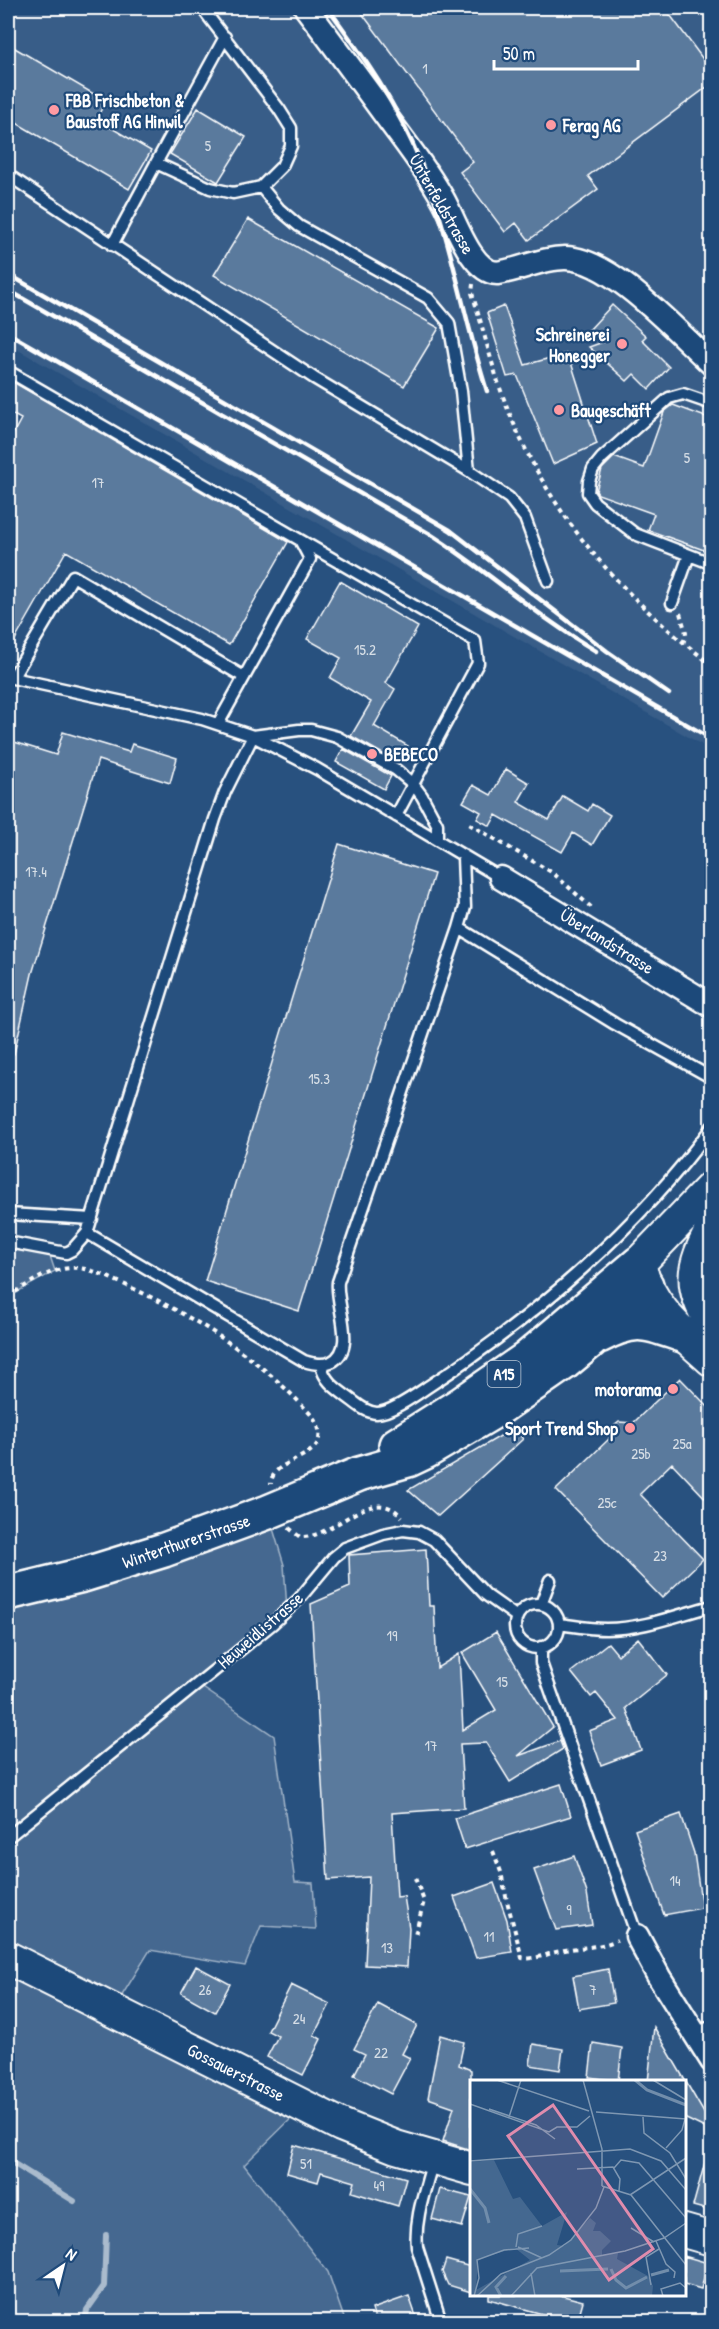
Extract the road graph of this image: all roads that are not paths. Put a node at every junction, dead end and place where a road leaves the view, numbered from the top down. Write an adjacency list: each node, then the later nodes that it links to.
1 (202, 8): 3 (lane)
2 (306, 8): 8 (street, Unterfeldstrasse)
3 (225, 38): 4 (lane); 6 (lane)
4 (156, 163): 6 (lane); 7 (lane)
5 (8, 175): 7 (lane)
6 (261, 187): 11 (lane)
7 (112, 245): 11 (lane)
8 (711, 364)
9 (8, 371): 12 (lane)
10 (711, 404): 14 (lane)
11 (469, 471): 15 (lane)
12 (300, 540): 18 (lane); 21 (lane)
13 (711, 551): 14 (lane)
14 (689, 555): 16 (lane)
15 (548, 581)
16 (672, 603)
17 (10, 677): 18 (lane); 19 (lane)
18 (244, 677): 19 (lane)
19 (218, 724): 20 (lane)
20 (253, 736): 21 (lane); 22 (lane); 32 (lane)
21 (413, 784): 22 (lane); 23 (lane)
22 (396, 816): 23 (lane)
23 (437, 840): 24 (lane)
24 (463, 857): 25 (lane); 26 (lane)
25 (501, 878): 27 (street, Überlandstrasse)
26 (459, 928): 28 (lane); 41 (lane)
27 (711, 1006)
28 (711, 1077)
29 (711, 1127): 41 (lane)
30 (711, 1187): 37 (street)
31 (8, 1214): 32 (lane)
32 (92, 1219): 35 (lane)
33 (711, 1224): 37 (street)
34 (711, 1229): 38 (street)
35 (87, 1233): 36 (lane); 41 (lane)
36 (8, 1242)
37 (647, 1275): 38 (street); 39 (highway, A15); 42 (highway, A15)
38 (703, 1329): 39 (highway); 40 (street)
39 (592, 1340): 42 (highway, A15)
40 (711, 1360)
41 (321, 1365)
42 (359, 1474): 44 (highway, Winterthurerstrasse / A15)
43 (550, 1580): 45 (lane)
44 (8, 1593)
45 (541, 1604): 47 (lane); 48 (lane)
46 (711, 1606): 48 (lane)
47 (517, 1617): 49 (lane); 50 (lane, Heuweidlistrasse)
48 (559, 1624): 49 (lane)
49 (541, 1647): 51 (lane)
50 (8, 1837)
51 (635, 1929): 53 (street)
52 (8, 1958): 55 (street, Gossauerstrasse)
53 (703, 2030): 54 (street)
54 (711, 2061)
55 (434, 2158): 56 (street, Gossauerstrasse); 59 (lane)
56 (470, 2169)
57 (686, 2233): 58 (street)
58 (711, 2240)
59 (441, 2322)

